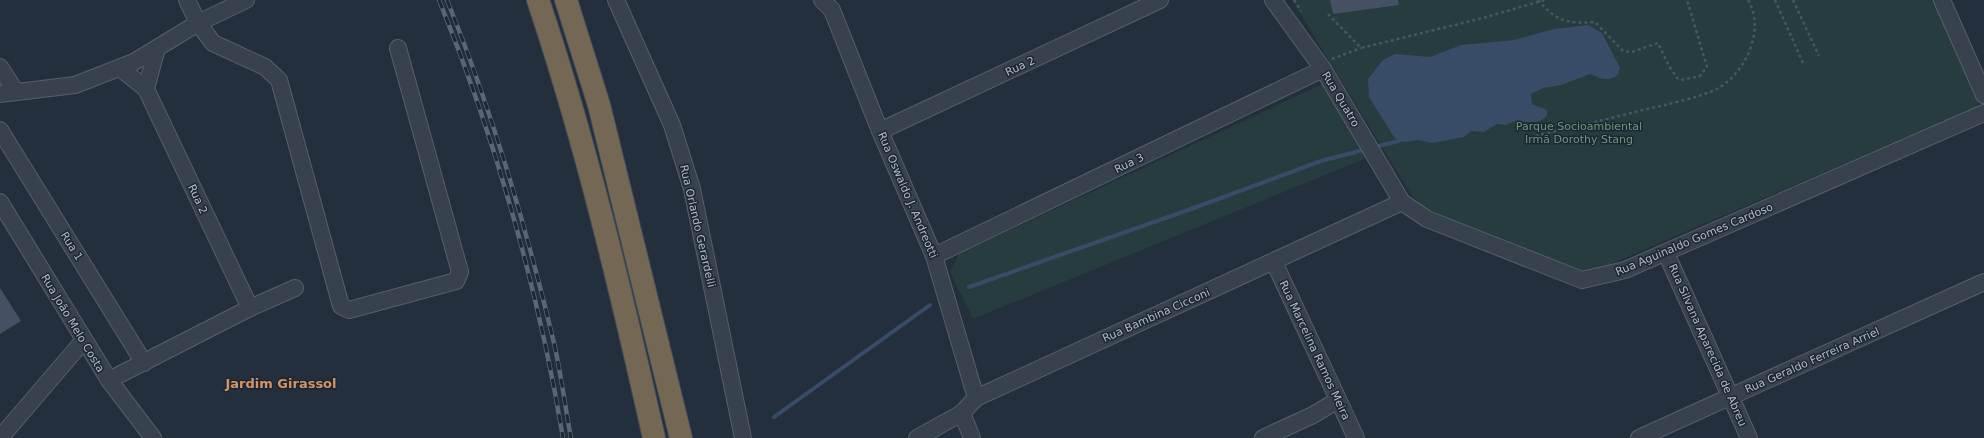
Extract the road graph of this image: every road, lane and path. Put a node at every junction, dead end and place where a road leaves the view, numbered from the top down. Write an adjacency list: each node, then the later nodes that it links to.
1 (187, 0): 20 (street)
2 (246, 0): 20 (street)
3 (538, 0): 54 (highway)
4 (566, 0): 55 (highway)
5 (616, 0): 56 (street, Rua Orlando Gerardelli)
6 (822, 0): 35 (street, Rua Oswaldo J. Andreotti)
7 (1160, 0): 17 (street, Rua 2)
8 (1273, 0): 28 (street, Rua Quatro)
9 (1294, 0): 18 (path)
10 (1545, 0): 16 (path)
11 (1687, 0): 16 (path)
12 (1748, 0): 36 (path)
13 (1775, 0): 25 (path)
14 (1793, 0): 24 (path)
15 (1942, 0): 32 (street)
16 (1539, 1): 23 (path)
17 (1142, 3): 35 (street, Rua 2)
18 (1302, 13)
19 (1328, 14): 23 (path)
20 (198, 23): 21 (street); 22 (street)
21 (157, 48): 27 (street); 29 (street)
22 (398, 48)
23 (1361, 48): 28 (path)
24 (1819, 56)
25 (1803, 63)
26 (0, 67): 30 (street)
27 (120, 68): 29 (street, Rua 2); 30 (street)
28 (1329, 68): 38 (street, Rua Quatro); 40 (street, Rua 3)
29 (146, 89): 44 (street, Rua 2)
30 (16, 92): 31 (street)
31 (0, 94)
32 (1984, 95)
33 (1984, 113): 39 (street, Rua Aguinaldo Gomes Cardoso)
34 (0, 130): 46 (street, Rua 1)
35 (880, 131): 40 (street, Rua Oswaldo J. Andreotti)
36 (1529, 144)
37 (0, 202): 45 (street, Rua João Melo Costa)
38 (1402, 202): 39 (street, Rua Aguinaldo Gomes Cardoso); 41 (street, Rua Bambina Cicconi)
39 (1666, 253): 48 (street, Rua Silvana Aparecida de Abreu)
40 (934, 256): 49 (street, Rua Oswaldo J. Andreotti)
41 (1274, 262): 49 (street, Rua Bambina Cicconi); 50 (street, Rua Marcelina Ramos Meira)
42 (1984, 282): 48 (street, Rua Geraldo Ferreira Arriel)
43 (295, 288): 44 (street)
44 (250, 308): 46 (street)
45 (84, 340): 47 (street, Rua João Melo Costa); 52 (street)
46 (144, 363): 47 (street)
47 (109, 380): 53 (street, Rua João Melo Costa)
48 (1731, 397): 61 (street, Rua Geraldo Ferreira Arriel); 62 (street, Rua Silvana Aparecida de Abreu)
49 (976, 398): 51 (street, Rua Bambina Cicconi)
50 (1338, 400): 59 (street); 60 (street, Rua Marcelina Ramos Meira)
51 (962, 413): 57 (street, Rua Bambina Cicconi); 58 (street)
52 (0, 438)
53 (154, 438)
54 (654, 438)
55 (682, 438)
56 (743, 438)
57 (917, 438)
58 (972, 438)
59 (1263, 438)
60 (1356, 438)
61 (1639, 438)
62 (1749, 438)

